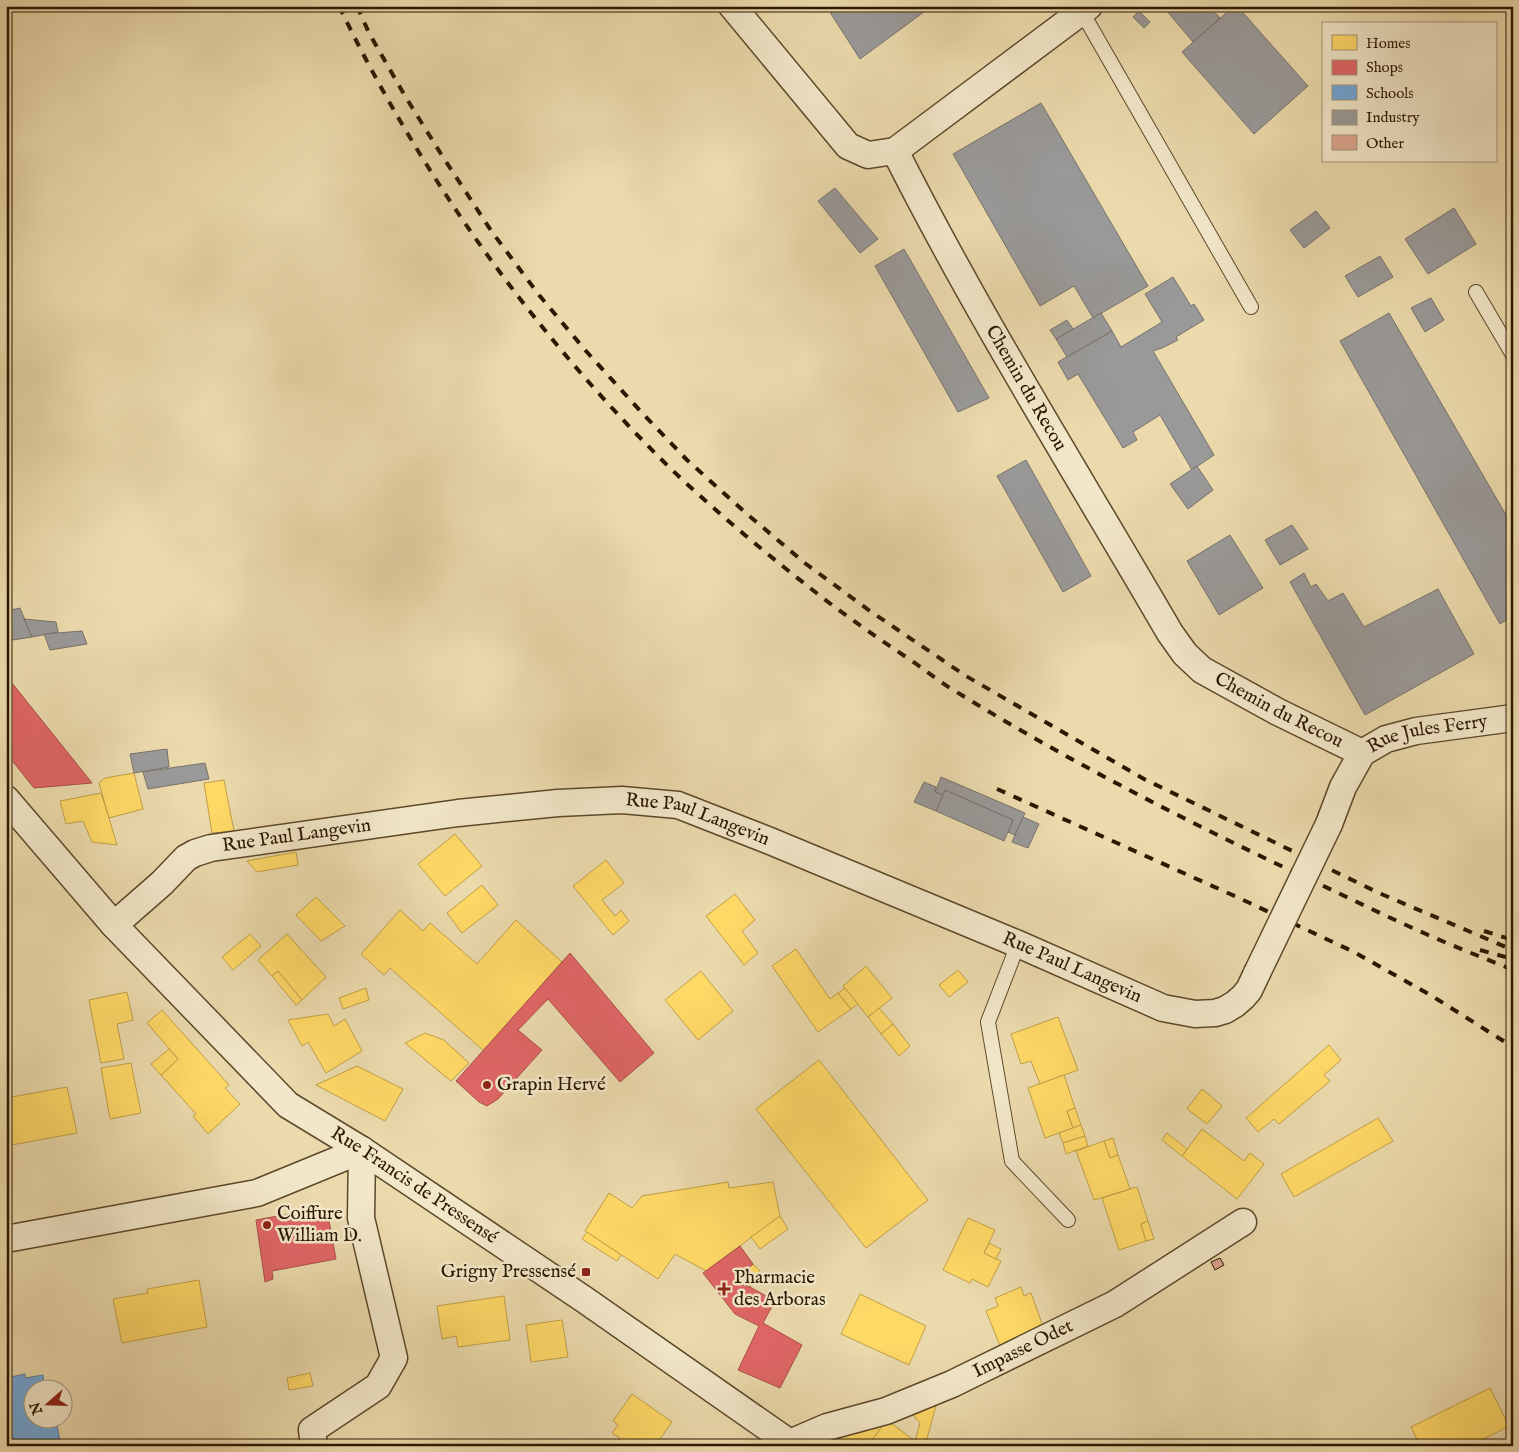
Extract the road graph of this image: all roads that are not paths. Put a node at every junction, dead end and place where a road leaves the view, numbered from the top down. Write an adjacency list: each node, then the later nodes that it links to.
1 (732, 6): 3 (street)
2 (1085, 9): 3 (street); 5 (lane)
3 (895, 151): 8 (street, Chemin du Recou)
4 (1476, 292): 6 (lane)
5 (1251, 307)
6 (1513, 355)
7 (1513, 718): 8 (street, Rue Jules Ferry)
8 (1362, 752): 12 (street, Rue Jules Ferry, bridge)
9 (6, 799): 10 (street, Rue Francis de Pressensé)
10 (114, 925): 11 (street, Rue Paul Langevin); 13 (street, Rue Francis de Pressensé)
11 (1018, 944): 12 (street, Rue Paul Langevin); 14 (lane)
12 (1257, 973)
13 (362, 1150): 16 (street); 17 (street, Rue Francis de Pressensé); 18 (street)
14 (1068, 1220)
15 (1243, 1222): 17 (street, Impasse Odet)
16 (6, 1239)
17 (792, 1444)
18 (314, 1446)

